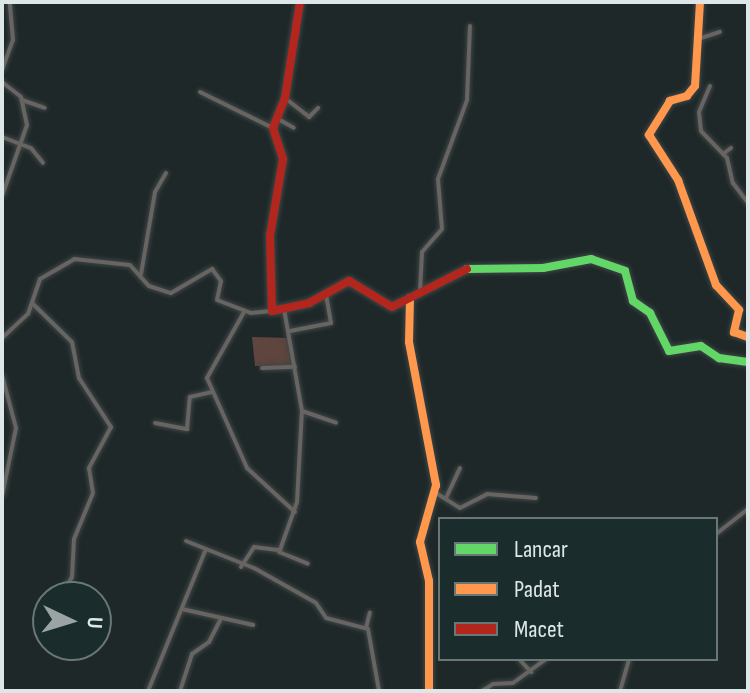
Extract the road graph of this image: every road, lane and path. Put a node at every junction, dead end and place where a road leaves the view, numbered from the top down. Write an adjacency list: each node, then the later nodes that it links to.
1 (300, 2): 12 (street)
2 (700, 2): 7 (street)
3 (10, 3): 4 (street); 8 (street)
4 (2, 6)
5 (470, 26): 30 (street)
6 (720, 32): 7 (street)
7 (695, 45): 38 (street)
8 (2, 70)
9 (2, 82): 13 (street)
10 (710, 86): 22 (street)
11 (200, 92): 17 (street)
12 (285, 98): 15 (street); 16 (street)
13 (22, 100): 14 (street); 20 (street)
14 (45, 108)
15 (318, 108)
16 (276, 118): 17 (street); 18 (street)
17 (273, 128): 35 (street)
18 (294, 128)
19 (2, 137): 20 (street)
20 (19, 146): 23 (street); 25 (street)
21 (731, 148): 22 (street)
22 (723, 154): 28 (street)
23 (43, 163)
24 (2, 164): 25 (street)
25 (11, 167): 27 (street)
26 (166, 173): 29 (street)
27 (2, 196)
28 (748, 203)
29 (141, 274): 33 (street); 36 (street)
30 (420, 293): 32 (street); 40 (street)
31 (326, 296): 32 (street); 34 (street); 37 (street)
32 (410, 298): 49 (street)
33 (33, 304): 39 (street); 61 (street)
34 (284, 309): 35 (street); 37 (street)
35 (272, 311): 36 (street)
36 (244, 312): 44 (street)
37 (290, 331): 41 (street)
38 (748, 337)
39 (2, 338)
40 (748, 362)
41 (295, 367): 42 (street); 45 (street)
42 (262, 368)
43 (2, 375): 50 (street)
44 (213, 392): 46 (street); 54 (street)
45 (302, 411): 47 (street); 54 (street)
46 (155, 423)
47 (336, 423)
48 (460, 468): 51 (street)
49 (436, 493): 51 (street); 74 (street)
50 (2, 496)
51 (446, 498): 52 (street)
52 (536, 498)
53 (748, 509): 55 (street)
54 (295, 512): 58 (street)
55 (718, 532)
56 (186, 541): 57 (street)
57 (206, 549): 60 (street); 62 (street)
58 (279, 552): 59 (street); 60 (street)
59 (308, 564)
60 (241, 567): 66 (street)
61 (70, 581)
62 (182, 609): 64 (street); 71 (street)
63 (370, 612): 66 (street)
64 (220, 620): 65 (street); 72 (street)
65 (253, 625)
66 (366, 628): 73 (street)
67 (521, 661): 70 (street)
68 (544, 661): 70 (street)
69 (628, 661): 76 (street)
70 (532, 672): 75 (street)
71 (148, 691)
72 (180, 691)
73 (379, 691)
74 (429, 691)
75 (482, 691)
76 (620, 691)

